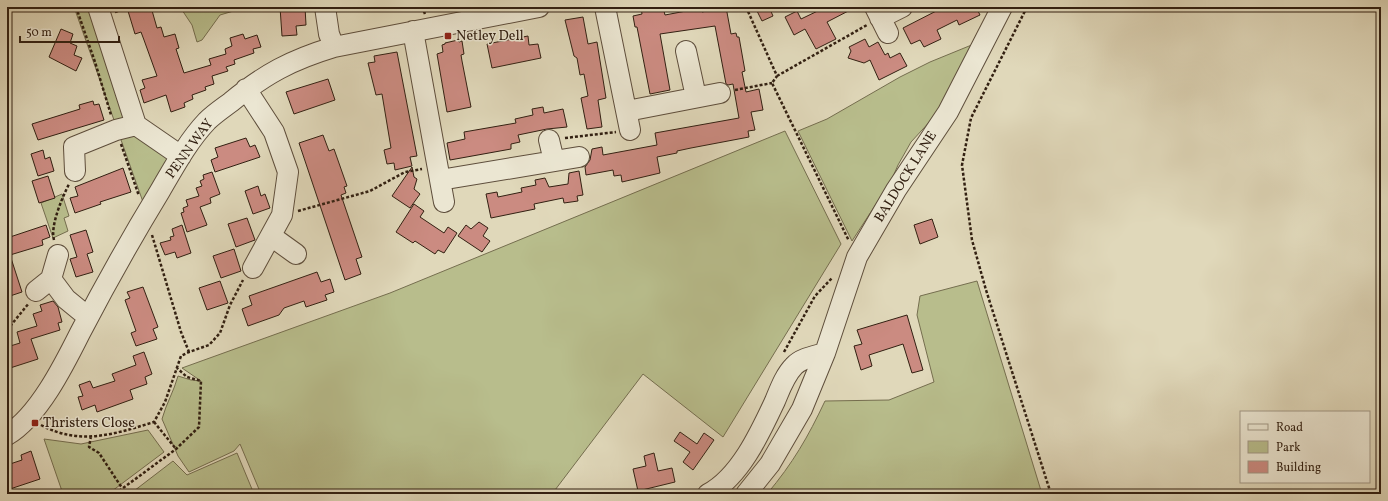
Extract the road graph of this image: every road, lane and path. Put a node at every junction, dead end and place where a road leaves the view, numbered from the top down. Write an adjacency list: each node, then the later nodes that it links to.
1 (76, 7): 22 (path)
2 (98, 7): 21 (street)
3 (324, 7): 13 (street)
4 (539, 7): 10 (street, PENN WAY)
5 (605, 7): 20 (street)
6 (746, 7): 15 (path)
7 (902, 7): 11 (street)
8 (1002, 7): 36 (street, BALDOCK LANE)
9 (1027, 7): 53 (path)
10 (496, 11): 12 (street, PENN WAY)
11 (881, 19): 15 (path)
12 (413, 31): 13 (street, PENN WAY); 29 (street)
13 (334, 47): 17 (street, PENN WAY)
14 (686, 51): 19 (street)
15 (777, 76): 16 (path)
16 (772, 83): 18 (path); 36 (path)
17 (246, 89): 25 (street, PENN WAY); 32 (street)
18 (720, 93): 19 (street)
19 (696, 96): 20 (street)
20 (627, 111): 23 (street)
21 (136, 125): 22 (street); 25 (street)
22 (116, 130): 28 (street); 31 (path)
23 (630, 130): 24 (path)
24 (549, 140): 27 (street)
25 (181, 156): 31 (street, PENN WAY)
26 (579, 157): 27 (street)
27 (554, 161): 29 (street)
28 (75, 171): 35 (path)
29 (439, 173): 30 (street); 32 (path)
30 (444, 202)
31 (146, 214): 39 (street, PENN WAY); 41 (path)
32 (282, 215): 33 (street)
33 (271, 236): 34 (street); 37 (street)
34 (296, 254)
35 (58, 255): 38 (street)
36 (857, 257): 42 (street, BALDOCK LANE)
37 (253, 268): 41 (path)
38 (44, 285): 39 (street); 40 (path)
39 (88, 317): 44 (street, PENN WAY)
40 (7, 330)
41 (189, 352): 43 (path)
42 (825, 353): 51 (street); 52 (street, BALDOCK LANE)
43 (177, 368): 45 (path); 48 (path)
44 (29, 418): 46 (street, PENN WAY); 47 (path)
45 (154, 422): 47 (path); 48 (path)
46 (7, 435)
47 (91, 436): 49 (path)
48 (176, 449): 49 (path)
49 (122, 488): 50 (path)
50 (114, 494)
51 (708, 494)
52 (746, 494)
53 (1051, 494)

